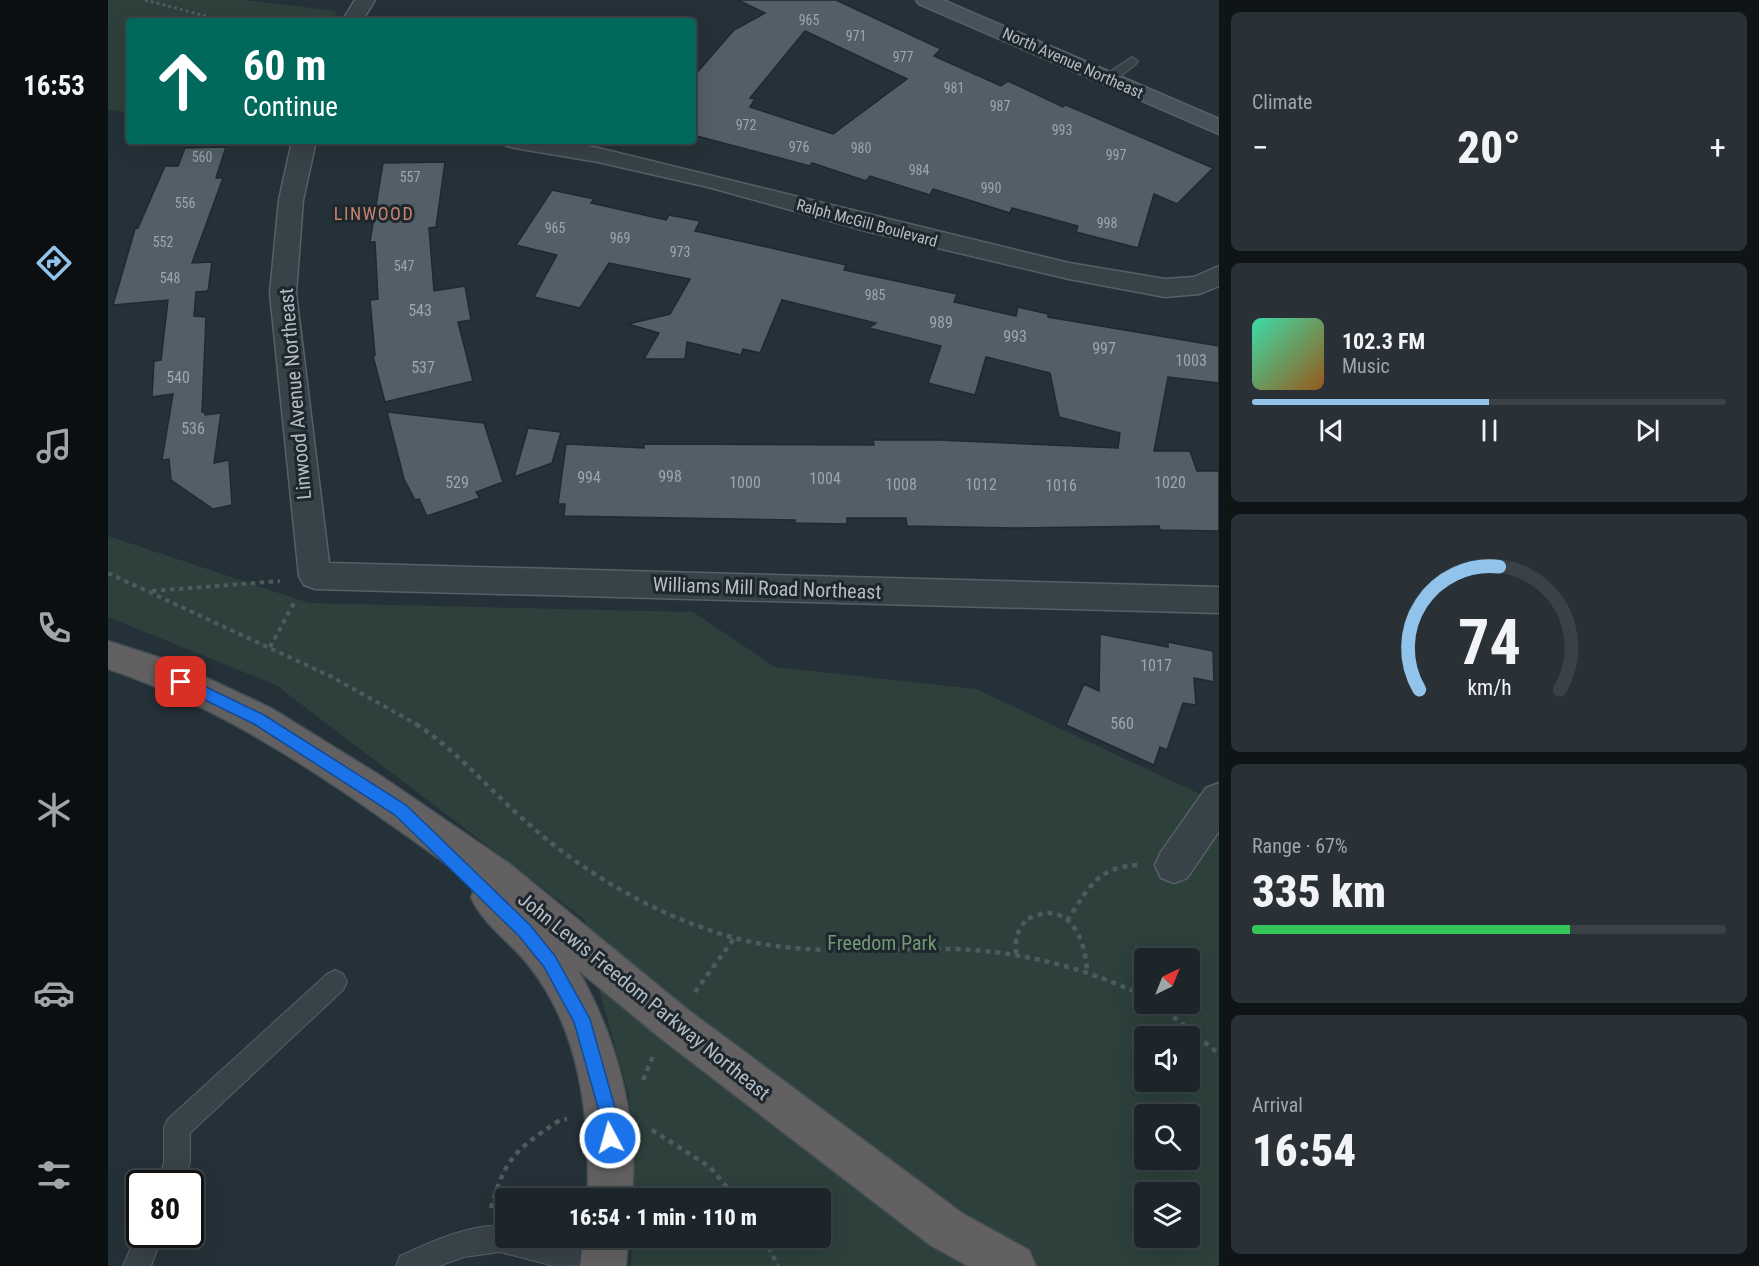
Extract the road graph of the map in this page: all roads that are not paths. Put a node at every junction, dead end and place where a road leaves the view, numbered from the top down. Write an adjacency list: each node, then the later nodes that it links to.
1 (365, 0): 3 (street)
2 (926, 0): 5 (main road, North Avenue Northeast)
3 (354, 18)
4 (1132, 61): 5 (lane)
5 (1108, 79): 6 (main road, North Avenue Northeast)
6 (1219, 127)
7 (303, 144): 10 (street, Linwood Avenue Northeast)
8 (533, 144): 9 (street, Ralph McGill Boulevard)
9 (1219, 275)
10 (306, 587): 11 (street, Williams Mill Road Northeast)
11 (1219, 600)
12 (108, 655): 14 (highway, John Lewis Freedom Parkway Northeast)
13 (1219, 800): 15 (street)
14 (400, 810): 18 (highway); 24 (highway, John Lewis Freedom Parkway Northeast)
15 (1174, 865)
16 (335, 982): 17 (lane)
17 (174, 1170)
18 (610, 1188)
19 (145, 1248): 21 (lane)
20 (605, 1248): 23 (highway)
21 (138, 1266)
22 (410, 1266): 23 (lane)
23 (603, 1266)
24 (1014, 1266)

